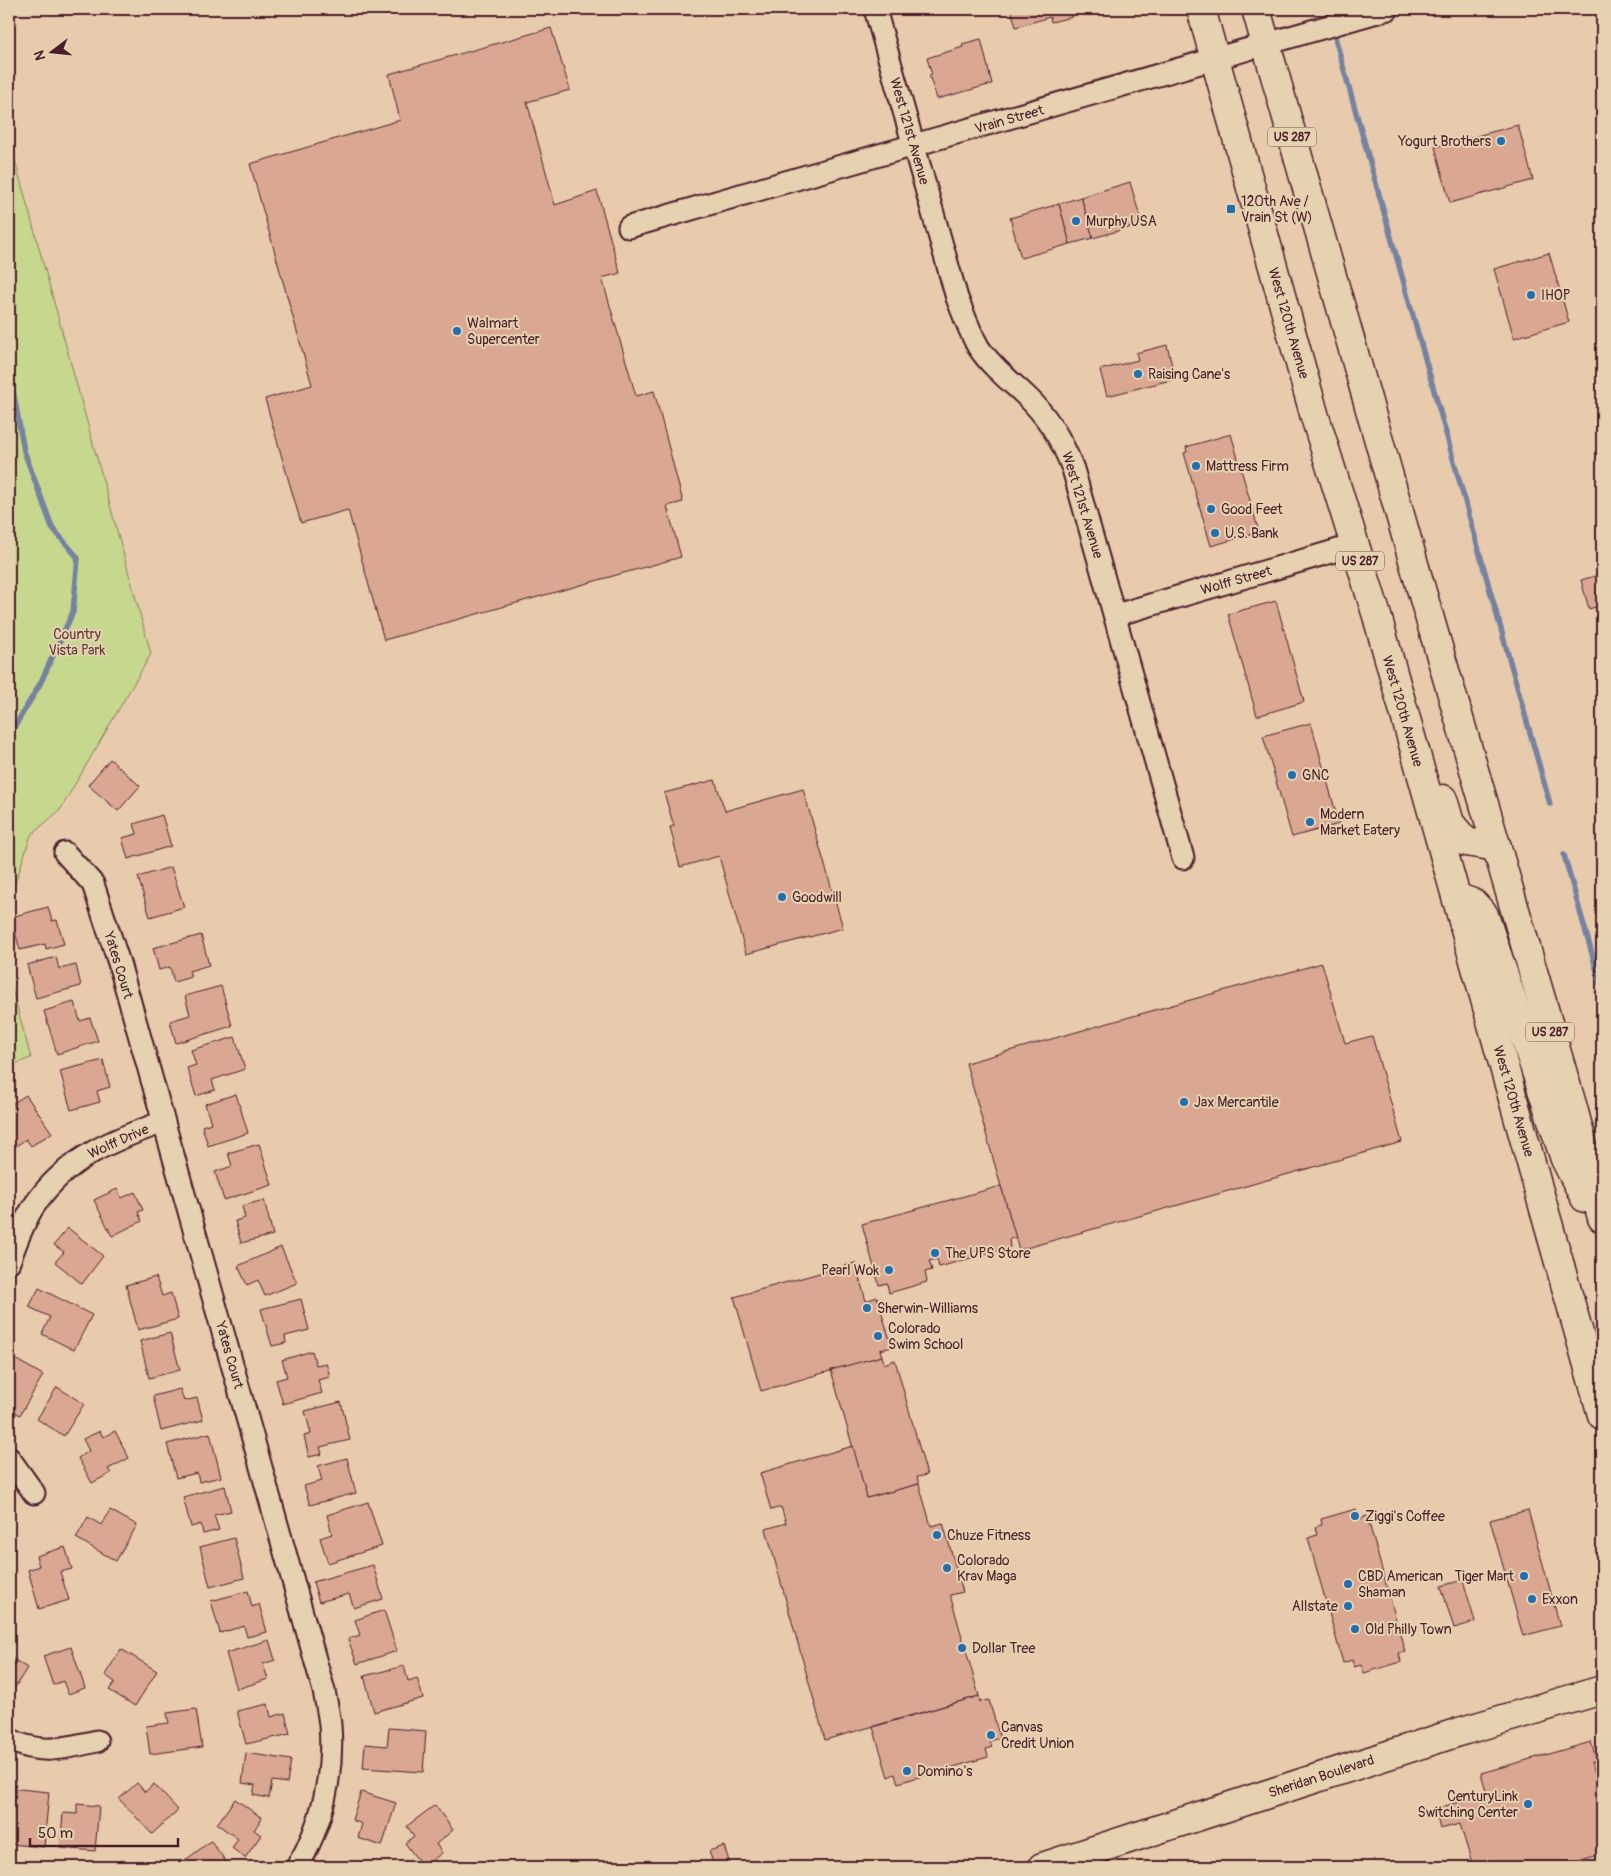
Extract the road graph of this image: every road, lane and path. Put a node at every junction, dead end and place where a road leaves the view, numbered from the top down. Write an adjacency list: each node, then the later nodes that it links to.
1 (875, 9): 7 (street, West 121st Avenue)
2 (1201, 9): 6 (main road, West 120th Avenue / US 287)
3 (1256, 9): 5 (main road, US 287)
4 (1388, 9): 5 (street, Vrain Street)
5 (1266, 45): 6 (street, Vrain Street); 11 (main road, US 287)
6 (1216, 59): 7 (street, Vrain Street); 9 (main road, West 120th Avenue / US 287)
7 (914, 145): 8 (street, Vrain Street); 10 (street, West 121st Avenue)
8 (629, 227)
9 (1357, 550): 10 (street, Wolff Street); 11 (main road); 14 (main road, West 120th Avenue / US 287)
10 (1116, 615): 13 (street, West 121st Avenue)
11 (1497, 847): 16 (main road, US 287)
12 (65, 853): 15 (street, Yates Court)
13 (1183, 858)
14 (1456, 897): 17 (main road); 19 (main road, West 120th Avenue / US 287)
15 (164, 1122): 18 (street, Wolff Drive); 25 (street, Yates Court)
16 (1602, 1218)
17 (1602, 1233)
18 (9, 1262)
19 (1602, 1415)
20 (9, 1458): 21 (street)
21 (34, 1493)
22 (1602, 1690): 26 (main road, Sheridan Boulevard)
23 (9, 1739): 24 (street)
24 (97, 1741)
25 (306, 1864)
26 (1042, 1867)

